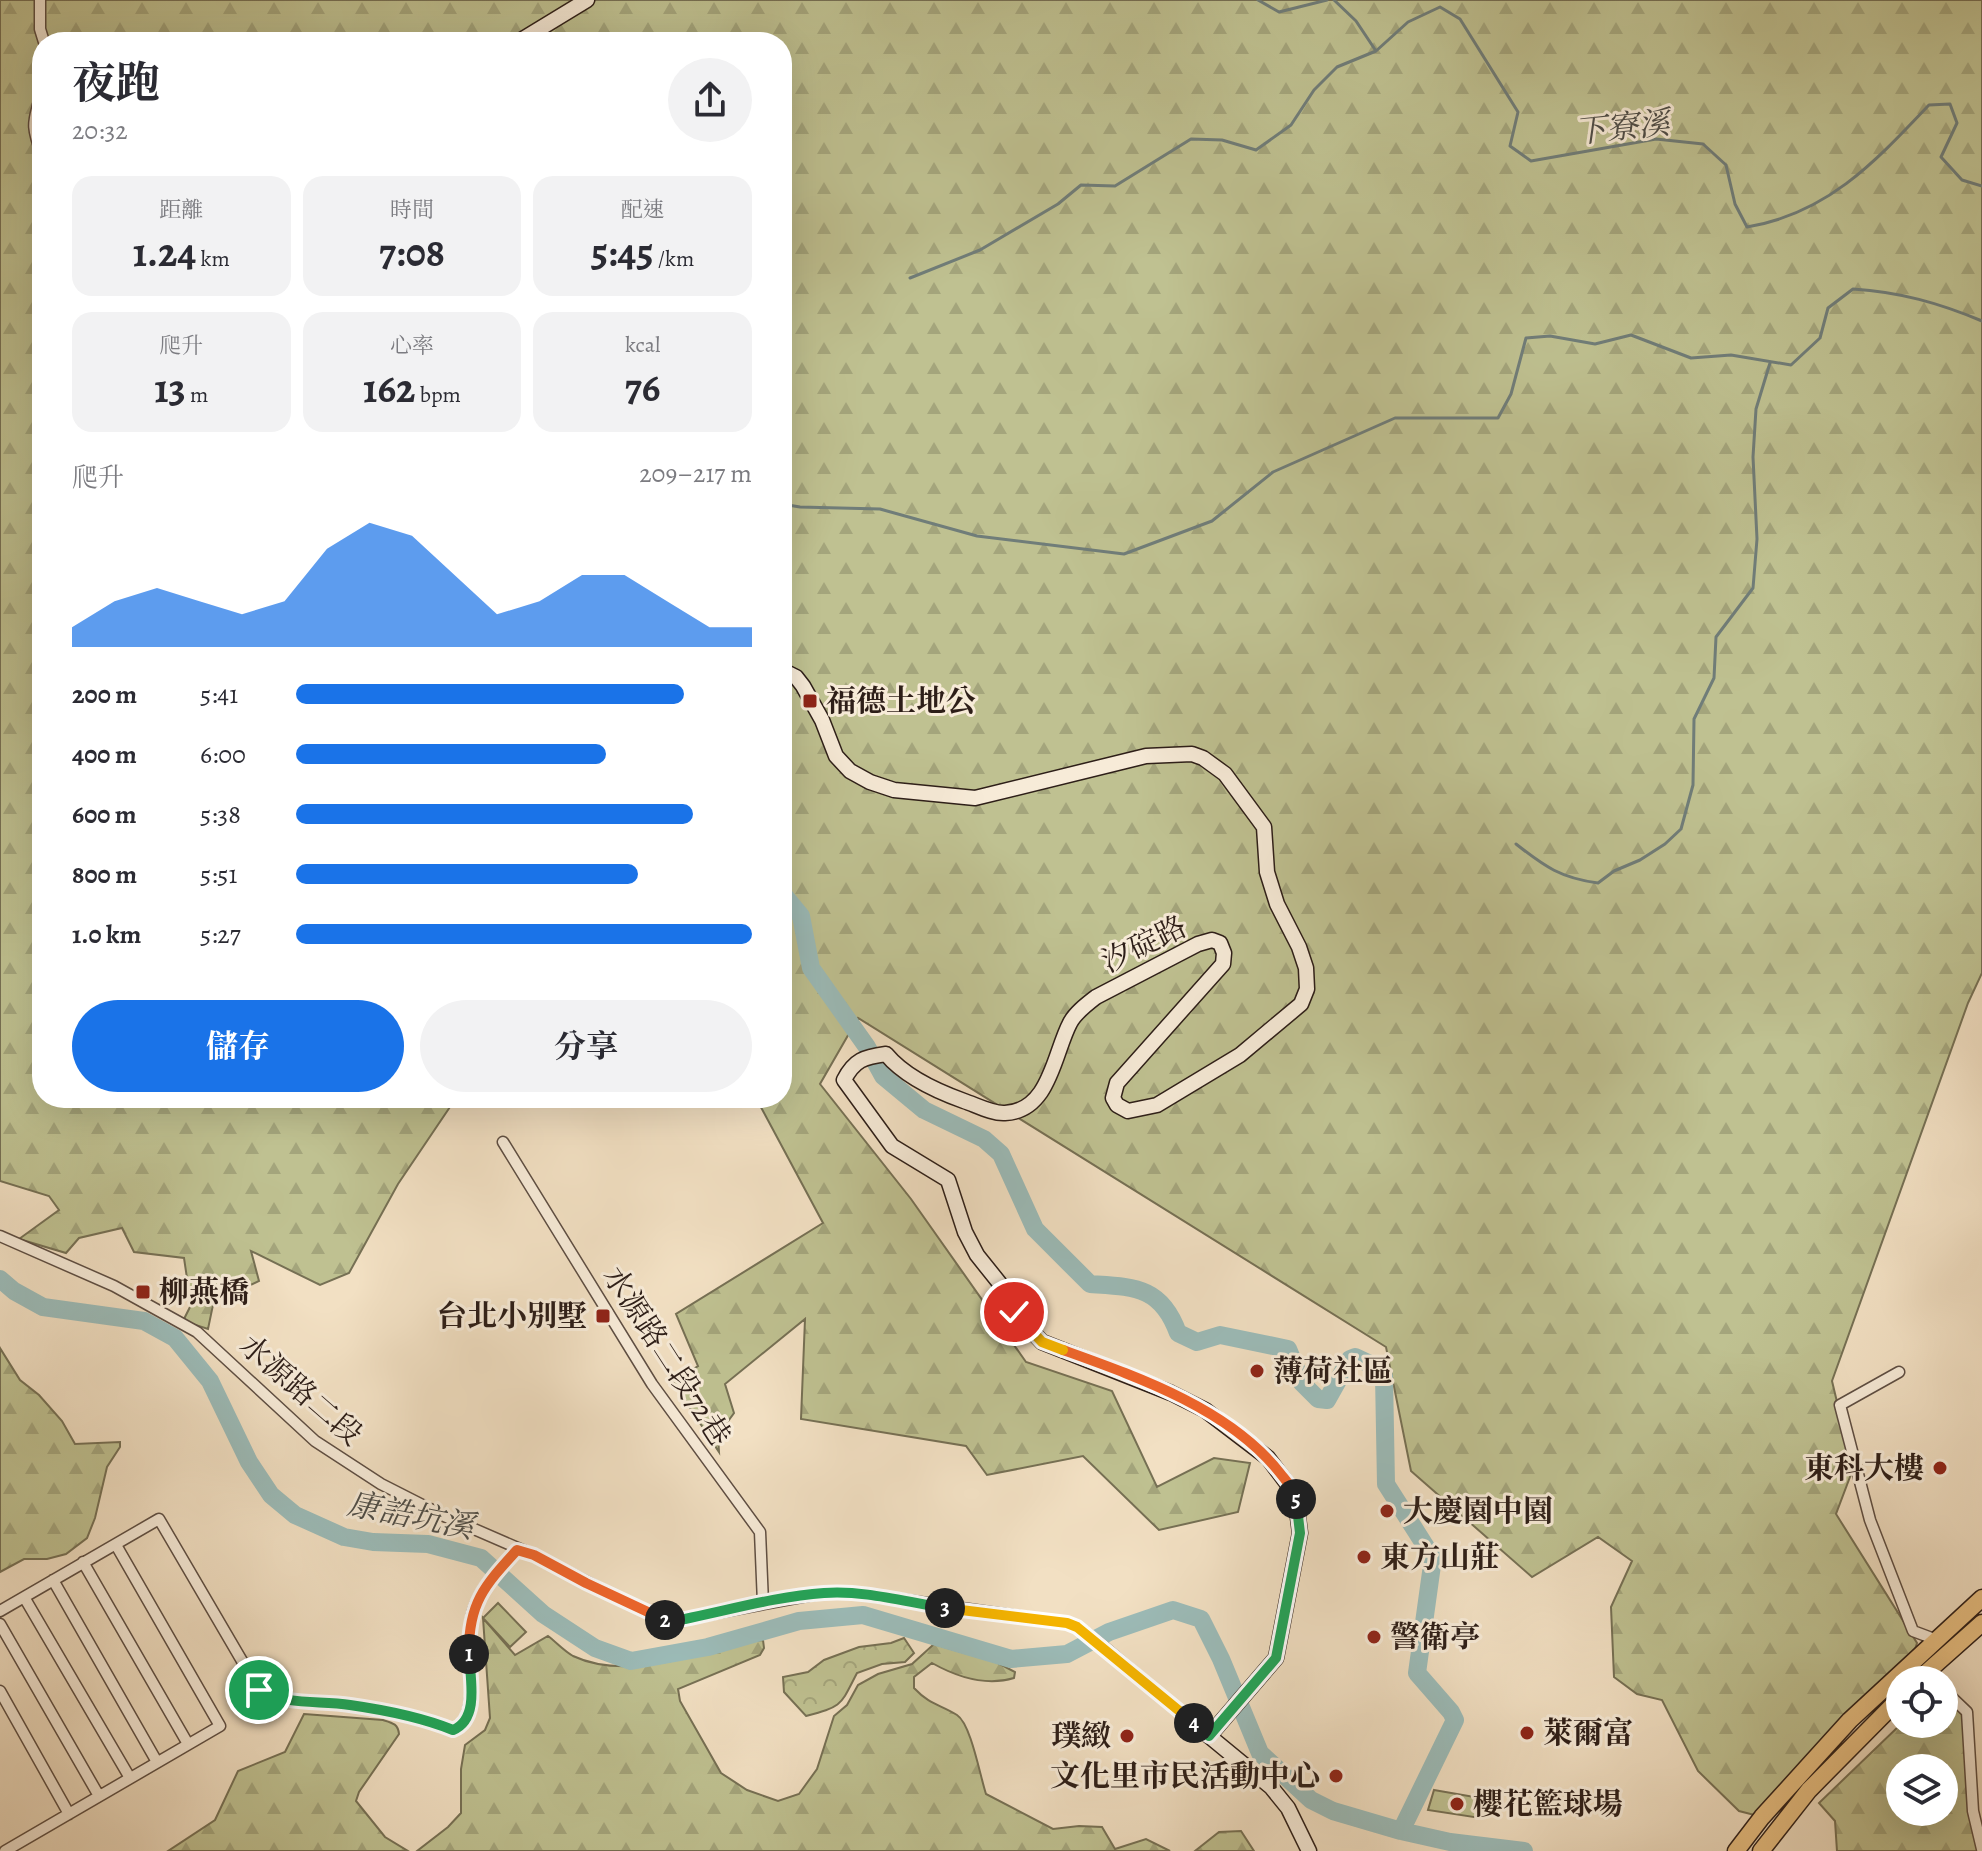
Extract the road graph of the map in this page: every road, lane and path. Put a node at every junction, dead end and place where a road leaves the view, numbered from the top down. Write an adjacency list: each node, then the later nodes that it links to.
1 (40, 0): 3 (street)
2 (587, 0): 4 (street)
3 (41, 32)
4 (534, 32)
5 (792, 675): 27 (street, 汐碇路)
6 (503, 1142): 15 (street, 水源路二段72巷)
7 (0, 1236): 10 (street, 水源路二段)
8 (1899, 1372): 19 (street)
9 (116, 1545): 10 (street); 11 (street); 28 (street)
10 (514, 1553): 15 (street, 水源路二段)
11 (83, 1562): 12 (street); 28 (street)
12 (53, 1580): 13 (street); 29 (street)
13 (24, 1597): 16 (street); 30 (street)
14 (1982, 1598): 19 (main road)
15 (763, 1603): 27 (street, 水源路二段)
16 (0, 1611)
17 (1982, 1623): 20 (main road)
18 (0, 1624): 31 (street)
19 (1937, 1640): 20 (main road); 21 (main road)
20 (1947, 1655): 22 (main road)
21 (1924, 1666)
22 (1932, 1666)
23 (0, 1691): 32 (street)
24 (1886, 1698): 36 (main road)
25 (1958, 1708): 33 (street)
26 (1886, 1712): 37 (main road)
27 (1209, 1736): 35 (street)
28 (188, 1744): 29 (street)
29 (157, 1762): 30 (street)
30 (130, 1778): 31 (street)
31 (99, 1796): 32 (street)
32 (69, 1814): 34 (street)
33 (1981, 1850)
34 (5, 1851)
35 (1309, 1851)
36 (1736, 1851)
37 (1761, 1851)

